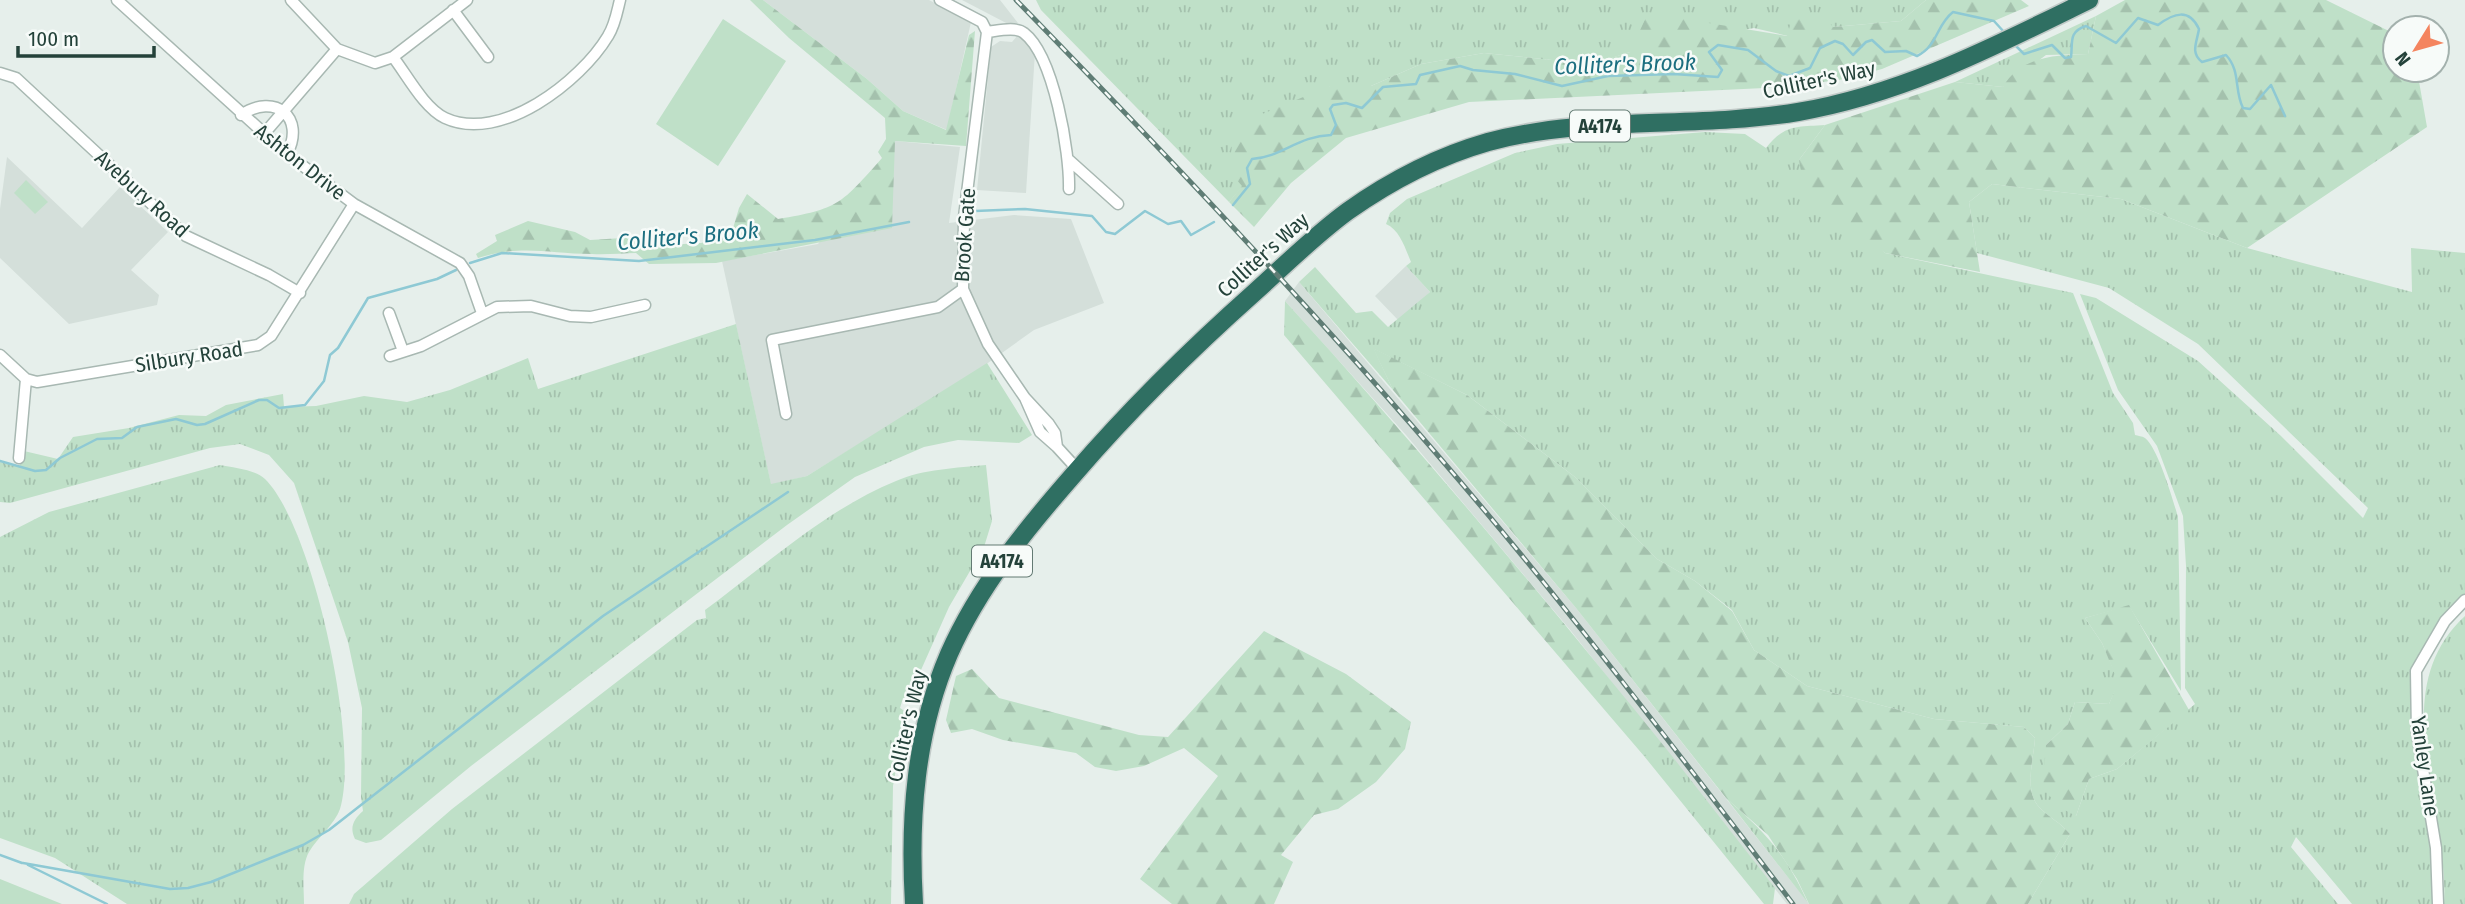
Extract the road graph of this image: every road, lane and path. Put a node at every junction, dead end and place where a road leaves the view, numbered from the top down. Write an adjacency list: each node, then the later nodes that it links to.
1 (117, 0): 14 (street, Ashton Drive)
2 (291, 0): 9 (street)
3 (467, 0): 7 (street)
4 (620, 0): 10 (street)
5 (940, 0): 8 (street)
6 (2089, 0): 32 (highway, Colliter's Way / A4174)
7 (453, 10): 10 (street); 11 (street)
8 (986, 32): 17 (street); 21 (street, Brook Gate)
9 (337, 49): 10 (street); 13 (street)
10 (393, 57)
11 (488, 57)
12 (0, 73): 22 (street, Avebury Road)
13 (282, 111): 14 (street); 15 (street); 16 (street)
14 (241, 115): 15 (street, Ashton Drive)
15 (262, 135): 16 (street, Ashton Drive)
16 (287, 154): 19 (street, Ashton Drive)
17 (1069, 160): 18 (street); 20 (street)
18 (1069, 189)
19 (354, 204): 22 (street, Silbury Road); 25 (street, Ashton Drive)
20 (1118, 204)
21 (963, 289): 30 (street, Brook Gate); 32 (street)
22 (300, 293): 29 (street, Silbury Road)
23 (645, 305): 25 (street)
24 (389, 313): 26 (street)
25 (482, 313): 26 (street)
26 (403, 351): 28 (street)
27 (0, 355): 29 (street)
28 (390, 356)
29 (26, 379): 31 (street)
30 (786, 414)
31 (19, 458)
32 (1078, 470): 34 (highway, Colliter's Way / A4174)
33 (2465, 600): 35 (street, Yanley Lane)
34 (914, 904)
35 (2438, 904)

